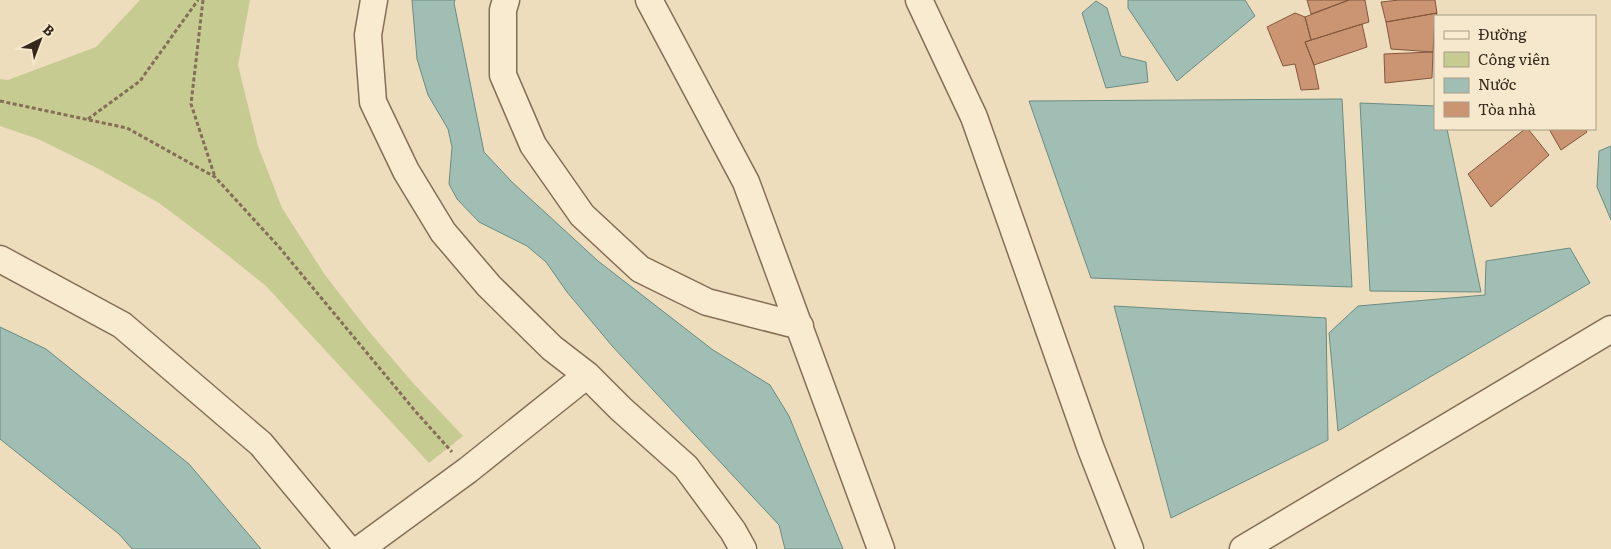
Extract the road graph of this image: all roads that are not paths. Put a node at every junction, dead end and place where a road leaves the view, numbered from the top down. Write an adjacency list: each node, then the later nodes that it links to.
1 (374, 0): 8 (street)
2 (506, 0): 6 (street)
3 (649, 0): 6 (street)
4 (919, 0): 13 (street)
5 (0, 259): 9 (street)
6 (800, 326): 12 (street)
7 (1611, 329): 14 (street)
8 (587, 375): 10 (street); 11 (street)
9 (348, 549)
10 (360, 549)
11 (743, 549)
12 (881, 549)
13 (1130, 549)
14 (1243, 549)

